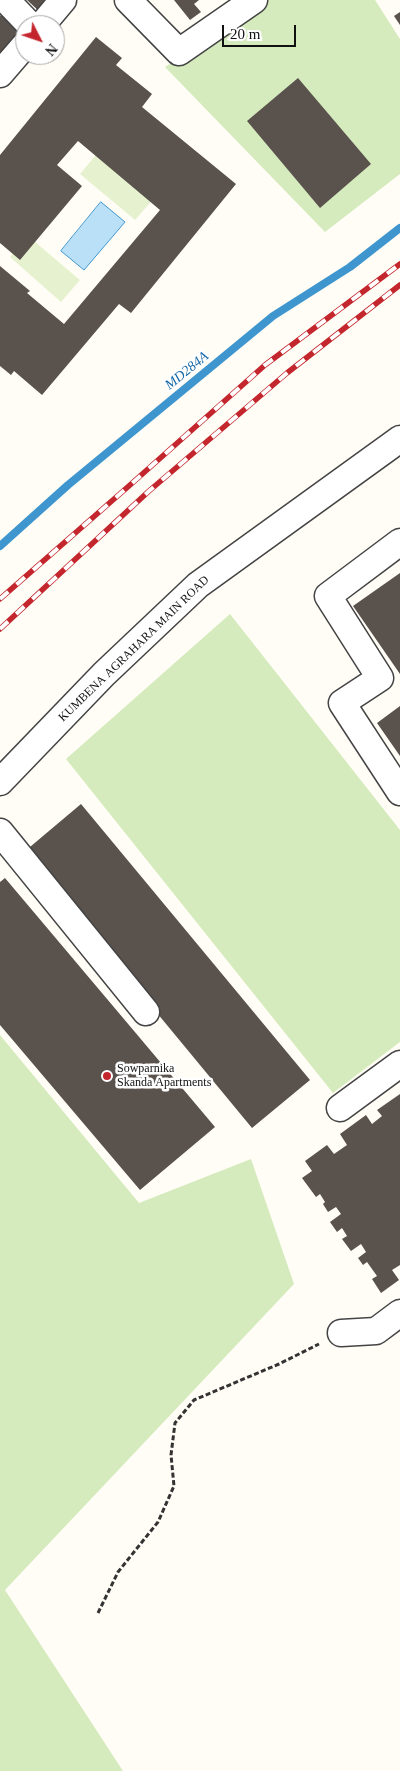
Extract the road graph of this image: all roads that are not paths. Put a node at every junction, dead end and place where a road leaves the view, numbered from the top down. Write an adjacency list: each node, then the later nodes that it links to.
1 (6, 0): 5 (street)
2 (63, 0): 6 (street)
3 (128, 0): 4 (street)
4 (254, 0)
5 (20, 15)
6 (50, 15)
7 (15, 57): 8 (street)
8 (0, 74)
9 (400, 439): 11 (street, KUMBENA AGRAHARA MAIN ROAD)
10 (400, 542): 12 (street)
11 (0, 782)
12 (400, 792)
13 (0, 832): 14 (street)
14 (146, 1012)
15 (400, 1064): 16 (street)
16 (340, 1108)
17 (400, 1313): 18 (street)
18 (341, 1333)

